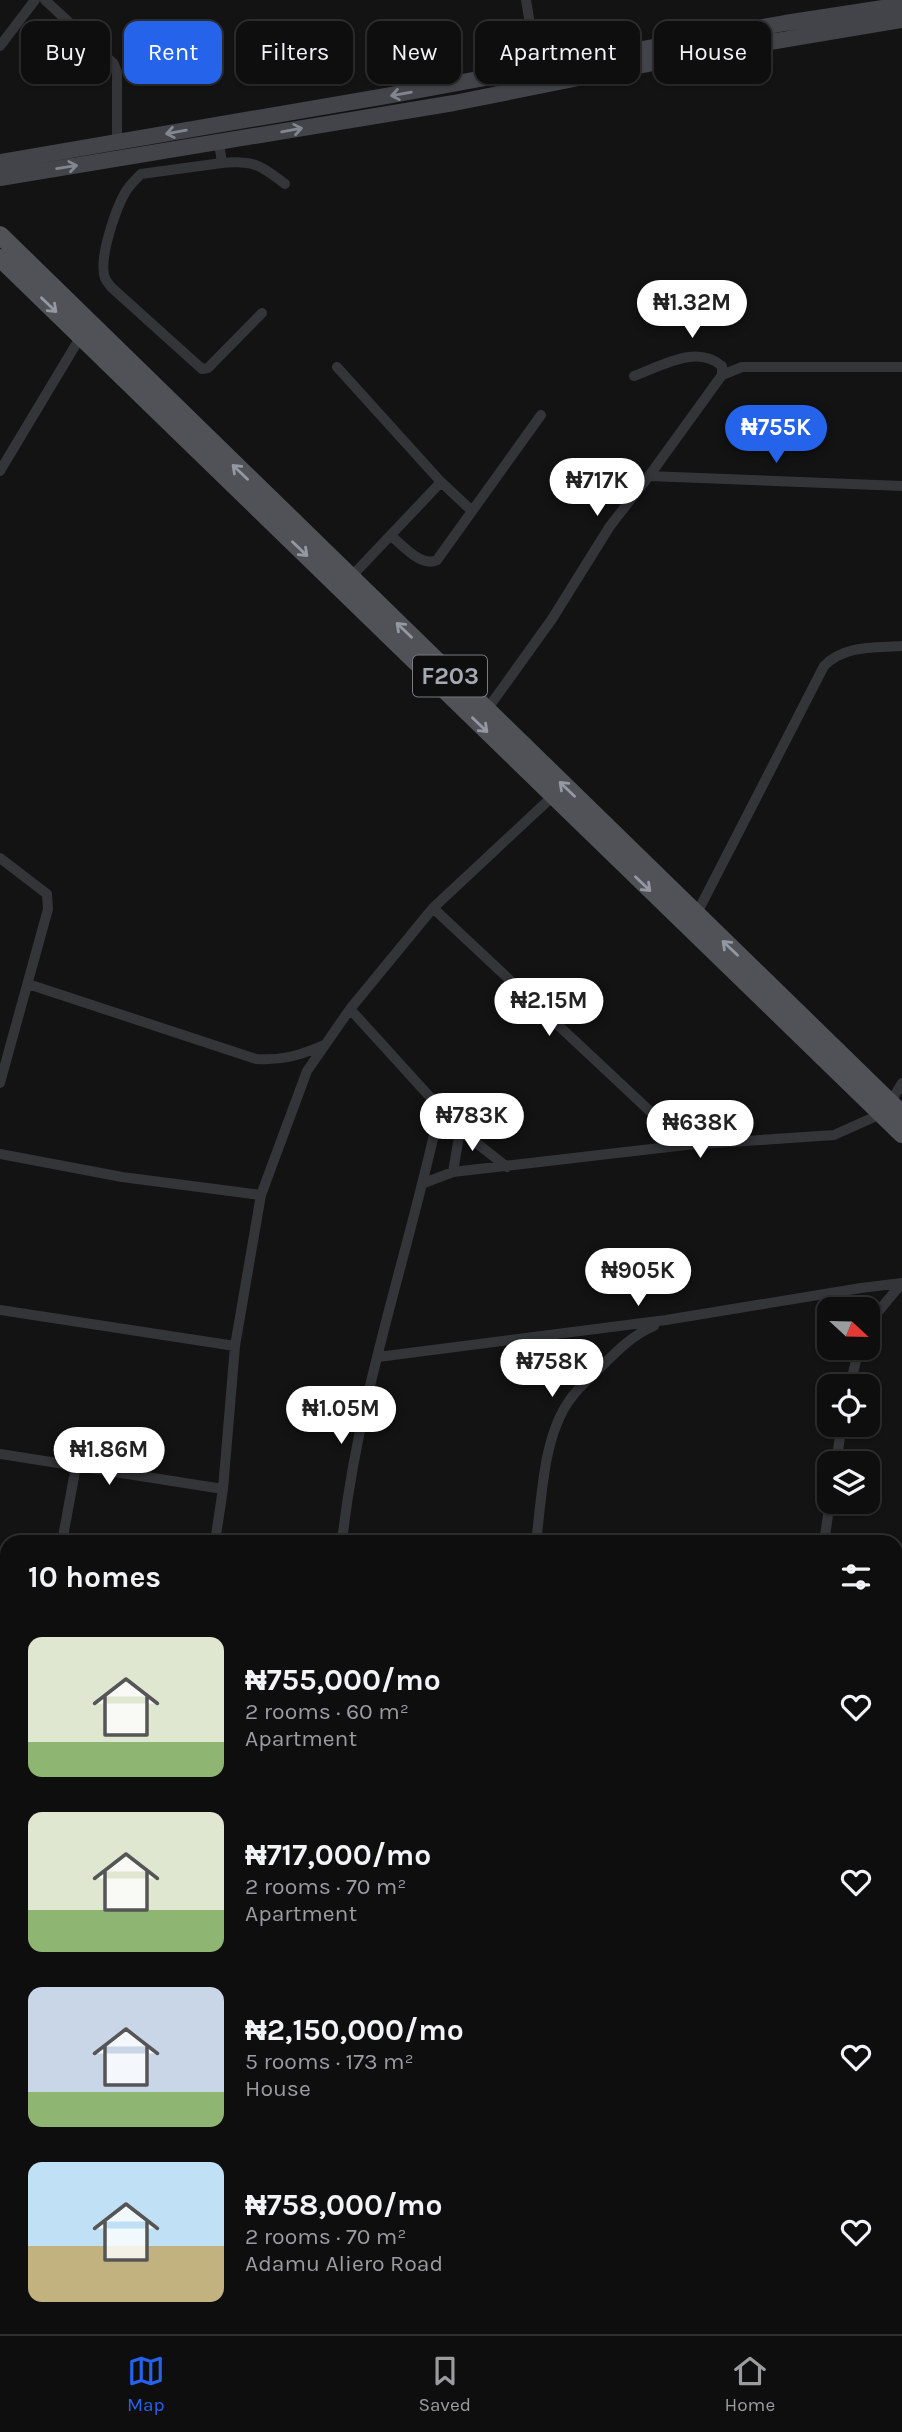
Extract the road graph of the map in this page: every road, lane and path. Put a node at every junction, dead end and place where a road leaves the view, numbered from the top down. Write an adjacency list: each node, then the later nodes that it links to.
1 (35, 0): 7 (street)
2 (45, 0): 12 (street)
3 (526, 0): 6 (street)
4 (902, 5): 8 (street)
5 (902, 20): 10 (street)
6 (529, 21)
7 (0, 46)
8 (640, 49)
9 (475, 79): 11 (street, one-way to 11)
10 (540, 86): 13 (street, one-way to 10)
11 (217, 125): 12 (street, one-way to 12); 13 (street)
12 (117, 143): 14 (street)
13 (219, 143): 15 (street); 16 (street, one-way to 13)
14 (0, 162)
15 (222, 163): 17 (street); 20 (street)
16 (0, 178)
17 (285, 184)
18 (0, 235): 33 (main road, F203, one-way to 18)
19 (0, 258): 21 (main road, F203, one-way to 21)
20 (262, 313)
21 (81, 336): 27 (street); 36 (main road, F203, one-way to 36)
22 (337, 367): 29 (street)
23 (902, 367): 24 (street)
24 (722, 375): 25 (street); 28 (street)
25 (634, 376)
26 (541, 415): 31 (street)
27 (0, 471)
28 (649, 476): 30 (street); 35 (street)
29 (441, 482): 31 (street); 32 (street)
30 (902, 486)
31 (472, 511): 32 (street)
32 (391, 536): 33 (street)
33 (350, 578): 35 (main road, F203, one-way to 33)
34 (902, 646): 39 (street)
35 (486, 710): 39 (main road, F203, one-way to 35)
36 (553, 796): 38 (street); 46 (main road, F203, one-way to 46)
37 (0, 858): 40 (street)
38 (433, 908): 41 (street); 49 (street)
39 (695, 915): 46 (main road, F203, one-way to 39)
40 (27, 984): 42 (street); 43 (street)
41 (350, 1009): 42 (street); 45 (street)
42 (324, 1045): 54 (street)
43 (0, 1083)
44 (902, 1083): 46 (street)
45 (440, 1108): 47 (street); 53 (street)
46 (891, 1110): 48 (main road, F203); 49 (street)
47 (460, 1130): 51 (street); 52 (street)
48 (902, 1134)
49 (686, 1145): 51 (street)
50 (0, 1154): 54 (street)
51 (506, 1167): 52 (street)
52 (453, 1172): 53 (street)
53 (424, 1183): 60 (street)
54 (261, 1195): 59 (street)
55 (902, 1283): 56 (street); 58 (street)
56 (880, 1309)
57 (0, 1310): 59 (street)
58 (666, 1320): 60 (street); 68 (street)
59 (235, 1346): 63 (street)
60 (377, 1357): 67 (street)
61 (0, 1454): 62 (street)
62 (76, 1465): 63 (street); 65 (street)
63 (223, 1489): 66 (street)
64 (828, 1514): 69 (street)
65 (63, 1535)
66 (216, 1535)
67 (343, 1535)
68 (537, 1535)
69 (825, 1535)

